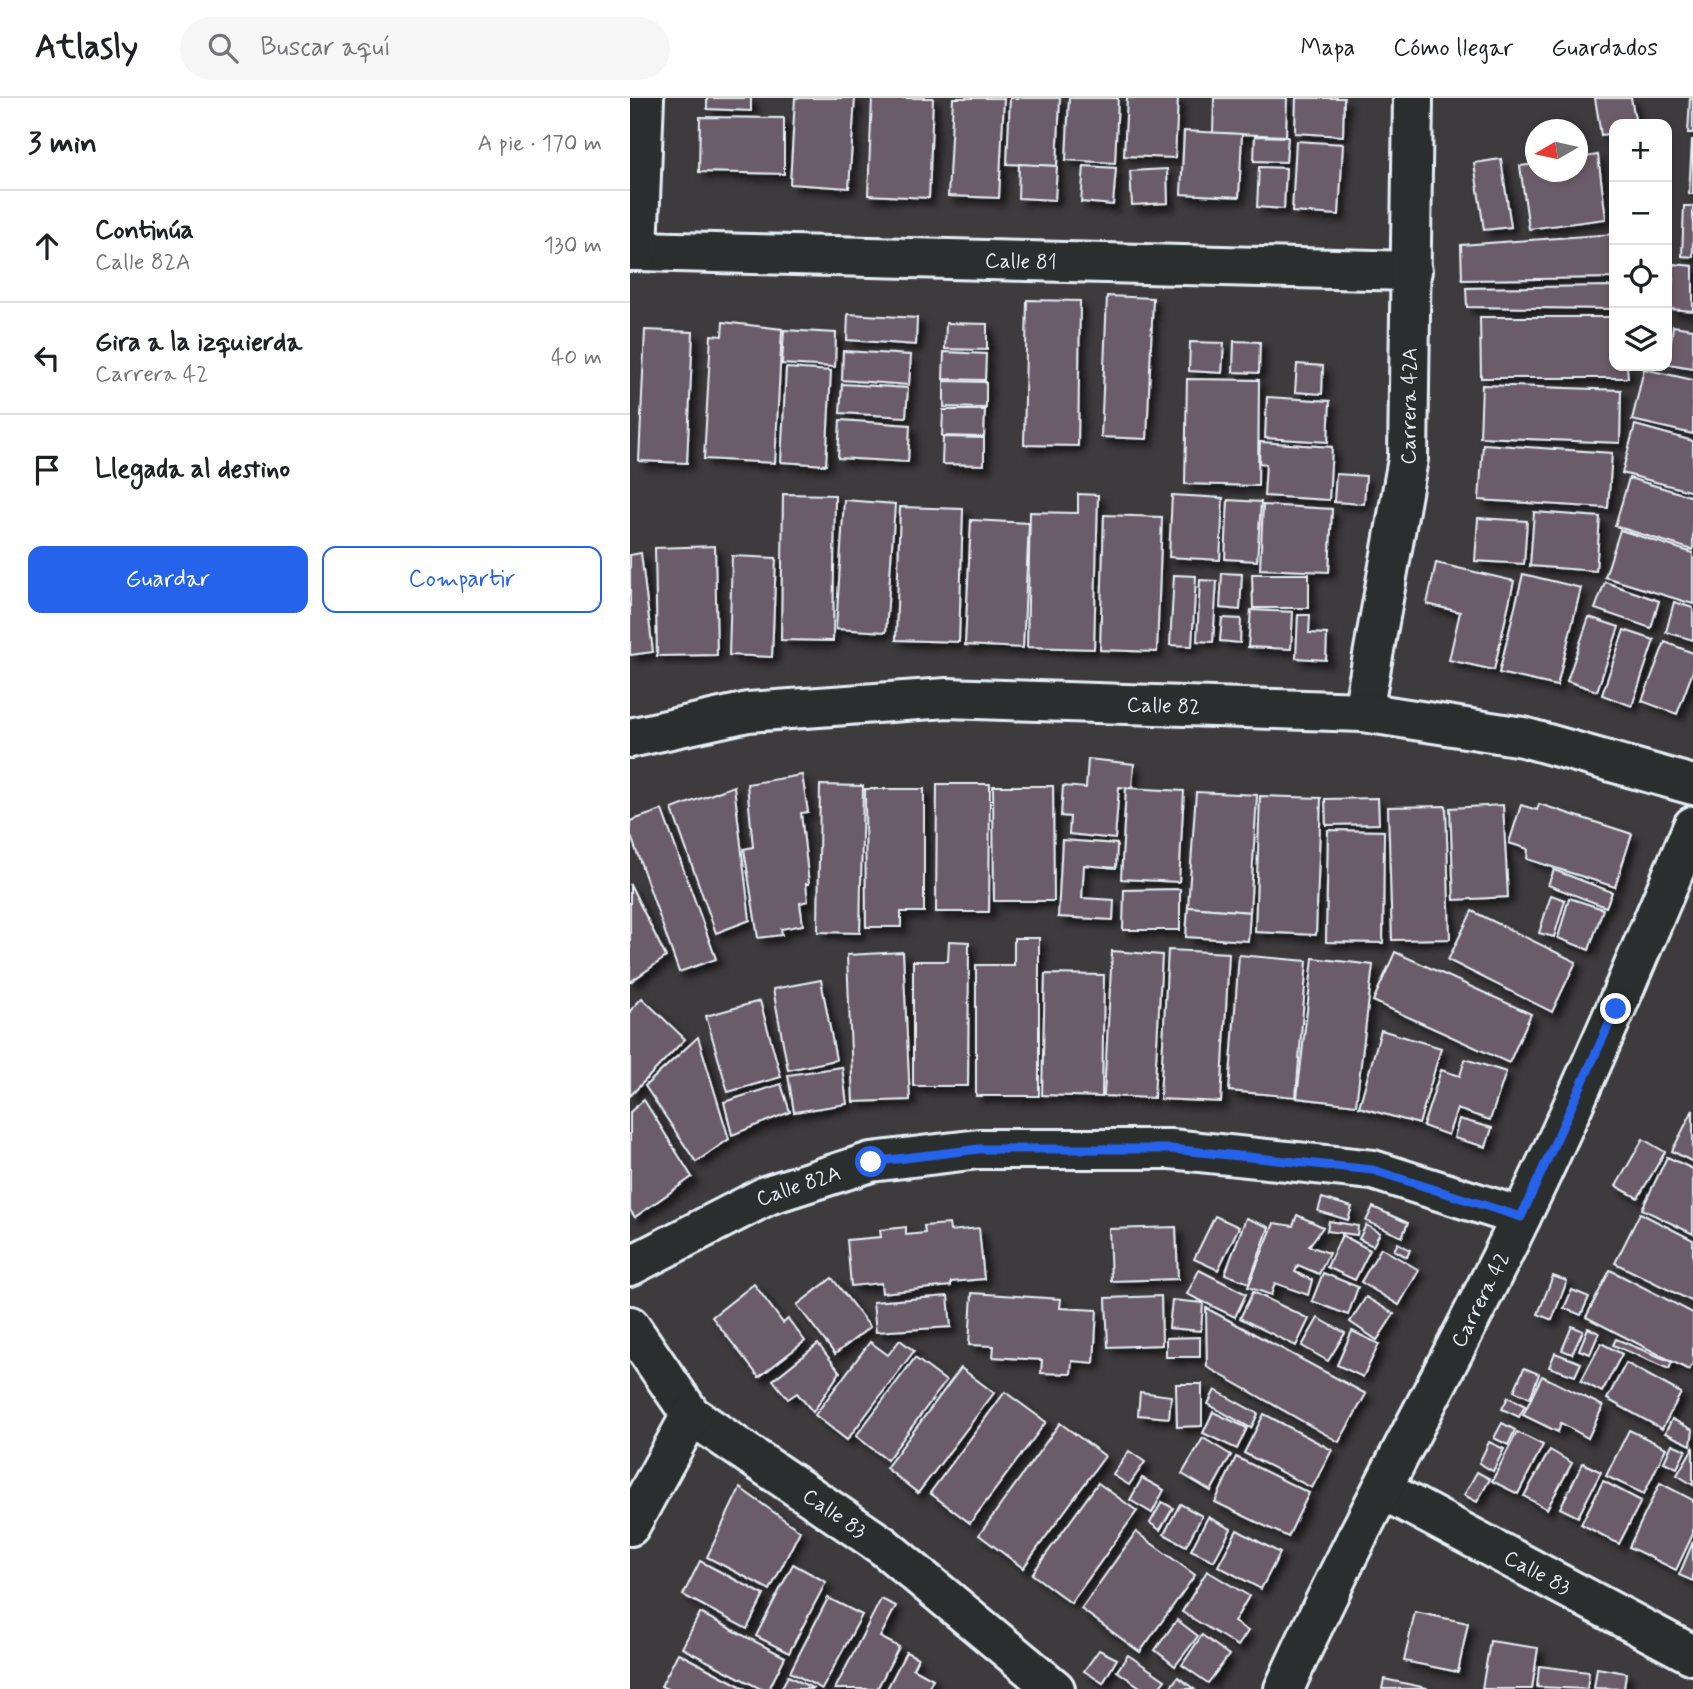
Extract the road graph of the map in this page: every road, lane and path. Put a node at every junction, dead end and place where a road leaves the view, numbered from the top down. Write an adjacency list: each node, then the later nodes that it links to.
1 (644, 98): 3 (street)
2 (1413, 98): 4 (street, Carrera 42A)
3 (634, 251): 4 (street, Calle 81)
4 (1412, 271): 5 (street, Carrera 42A)
5 (1363, 712): 6 (street, Calle 82); 7 (street, Calle 82)
6 (630, 738)
7 (1693, 785)
8 (1693, 826): 9 (street, Carrera 42)
9 (1521, 1217): 10 (street, Calle 82A); 13 (street, Carrera 42)
10 (630, 1266)
11 (630, 1326): 12 (street, Calle 83)
12 (691, 1415): 14 (street); 16 (street, Calle 83)
13 (1383, 1490): 15 (street, Calle 83); 17 (street, Carrera 42)
14 (630, 1526)
15 (1693, 1655)
16 (1055, 1689)
17 (1284, 1689)

